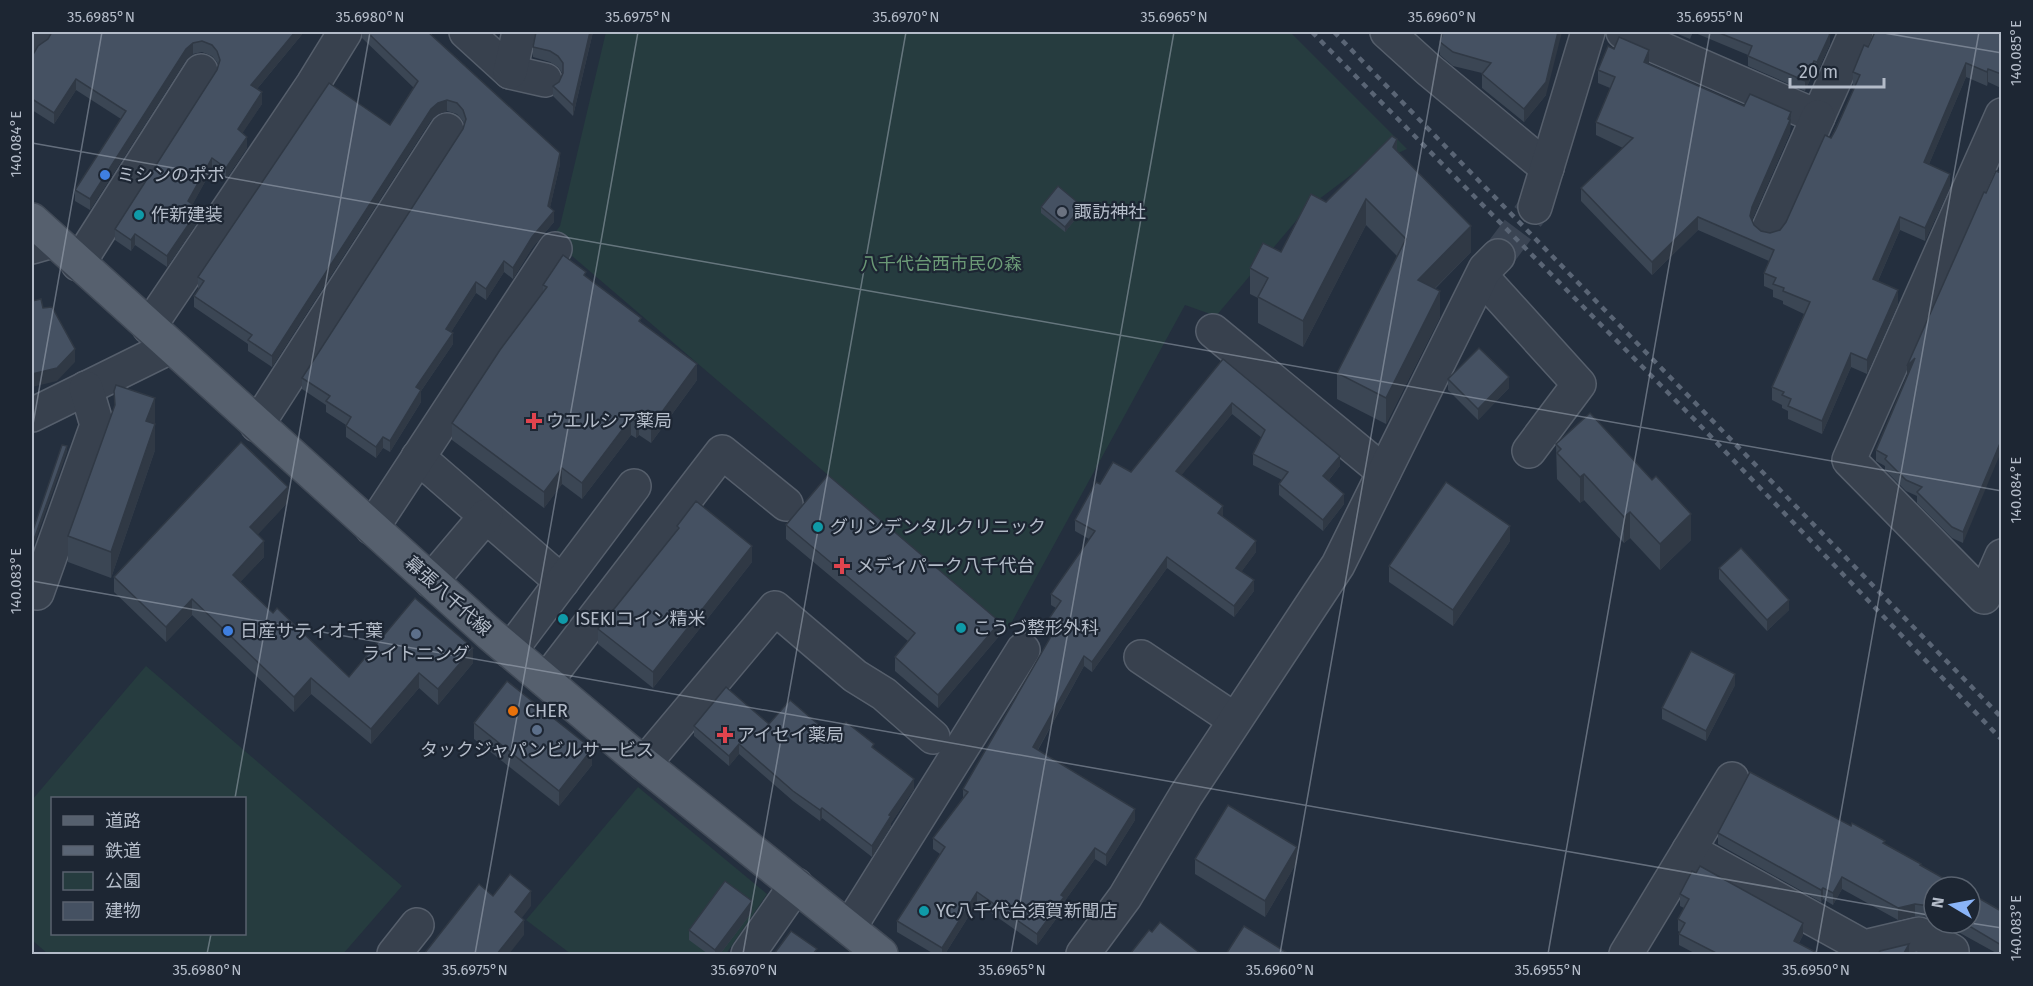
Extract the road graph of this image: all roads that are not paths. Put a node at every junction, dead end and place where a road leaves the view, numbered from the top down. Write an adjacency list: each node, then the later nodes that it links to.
1 (37, 32): 9 (street)
2 (345, 32): 24 (street)
3 (466, 32): 11 (street)
4 (519, 32): 11 (street)
5 (1387, 32): 17 (street)
6 (1588, 32): 17 (street)
7 (1623, 32): 14 (street)
8 (1856, 32): 14 (street)
9 (32, 40)
10 (201, 71): 22 (street)
11 (510, 72): 12 (street)
12 (545, 80)
13 (2001, 115): 16 (street)
14 (1818, 117): 19 (street)
15 (447, 130): 27 (street)
16 (1992, 161): 35 (street)
17 (1547, 168): 18 (street)
18 (1535, 207)
19 (1769, 228)
20 (39, 236): 22 (main road, 幕張八千代線)
21 (555, 249): 29 (street)
22 (78, 264): 24 (main road, 幕張八千代線)
23 (1213, 331): 30 (street)
24 (159, 337): 25 (street); 27 (main road, 幕張八千代線)
25 (86, 388): 26 (street); 38 (street)
26 (32, 415)
27 (257, 425): 34 (main road, 幕張八千代線)
28 (1529, 451): 30 (street)
29 (418, 457): 32 (street); 34 (street)
30 (1384, 472): 43 (street)
31 (786, 504): 33 (street)
32 (486, 516): 36 (street); 37 (street)
33 (667, 525): 37 (street); 42 (street)
34 (372, 528): 36 (main road, 幕張八千代線)
35 (2001, 556)
36 (431, 581): 40 (main road, 幕張八千代線)
37 (562, 582): 40 (street)
38 (37, 593)
39 (1023, 650): 50 (street)
40 (510, 651): 42 (main road, 幕張八千代線)
41 (1141, 657): 43 (street)
42 (546, 681): 45 (main road, 幕張八千代線)
43 (1235, 720): 55 (street)
44 (933, 737): 45 (street)
45 (645, 764): 48 (main road, 幕張八千代線)
46 (1732, 779): 47 (street)
47 (1689, 850): 51 (street); 56 (street)
48 (796, 885): 50 (main road, 幕張八千代線); 53 (street)
49 (417, 925): 52 (street)
50 (849, 928): 54 (main road, 幕張八千代線)
51 (1953, 951)
52 (394, 954)
53 (748, 954)
54 (881, 954)
55 (1083, 954)
56 (1626, 954)

